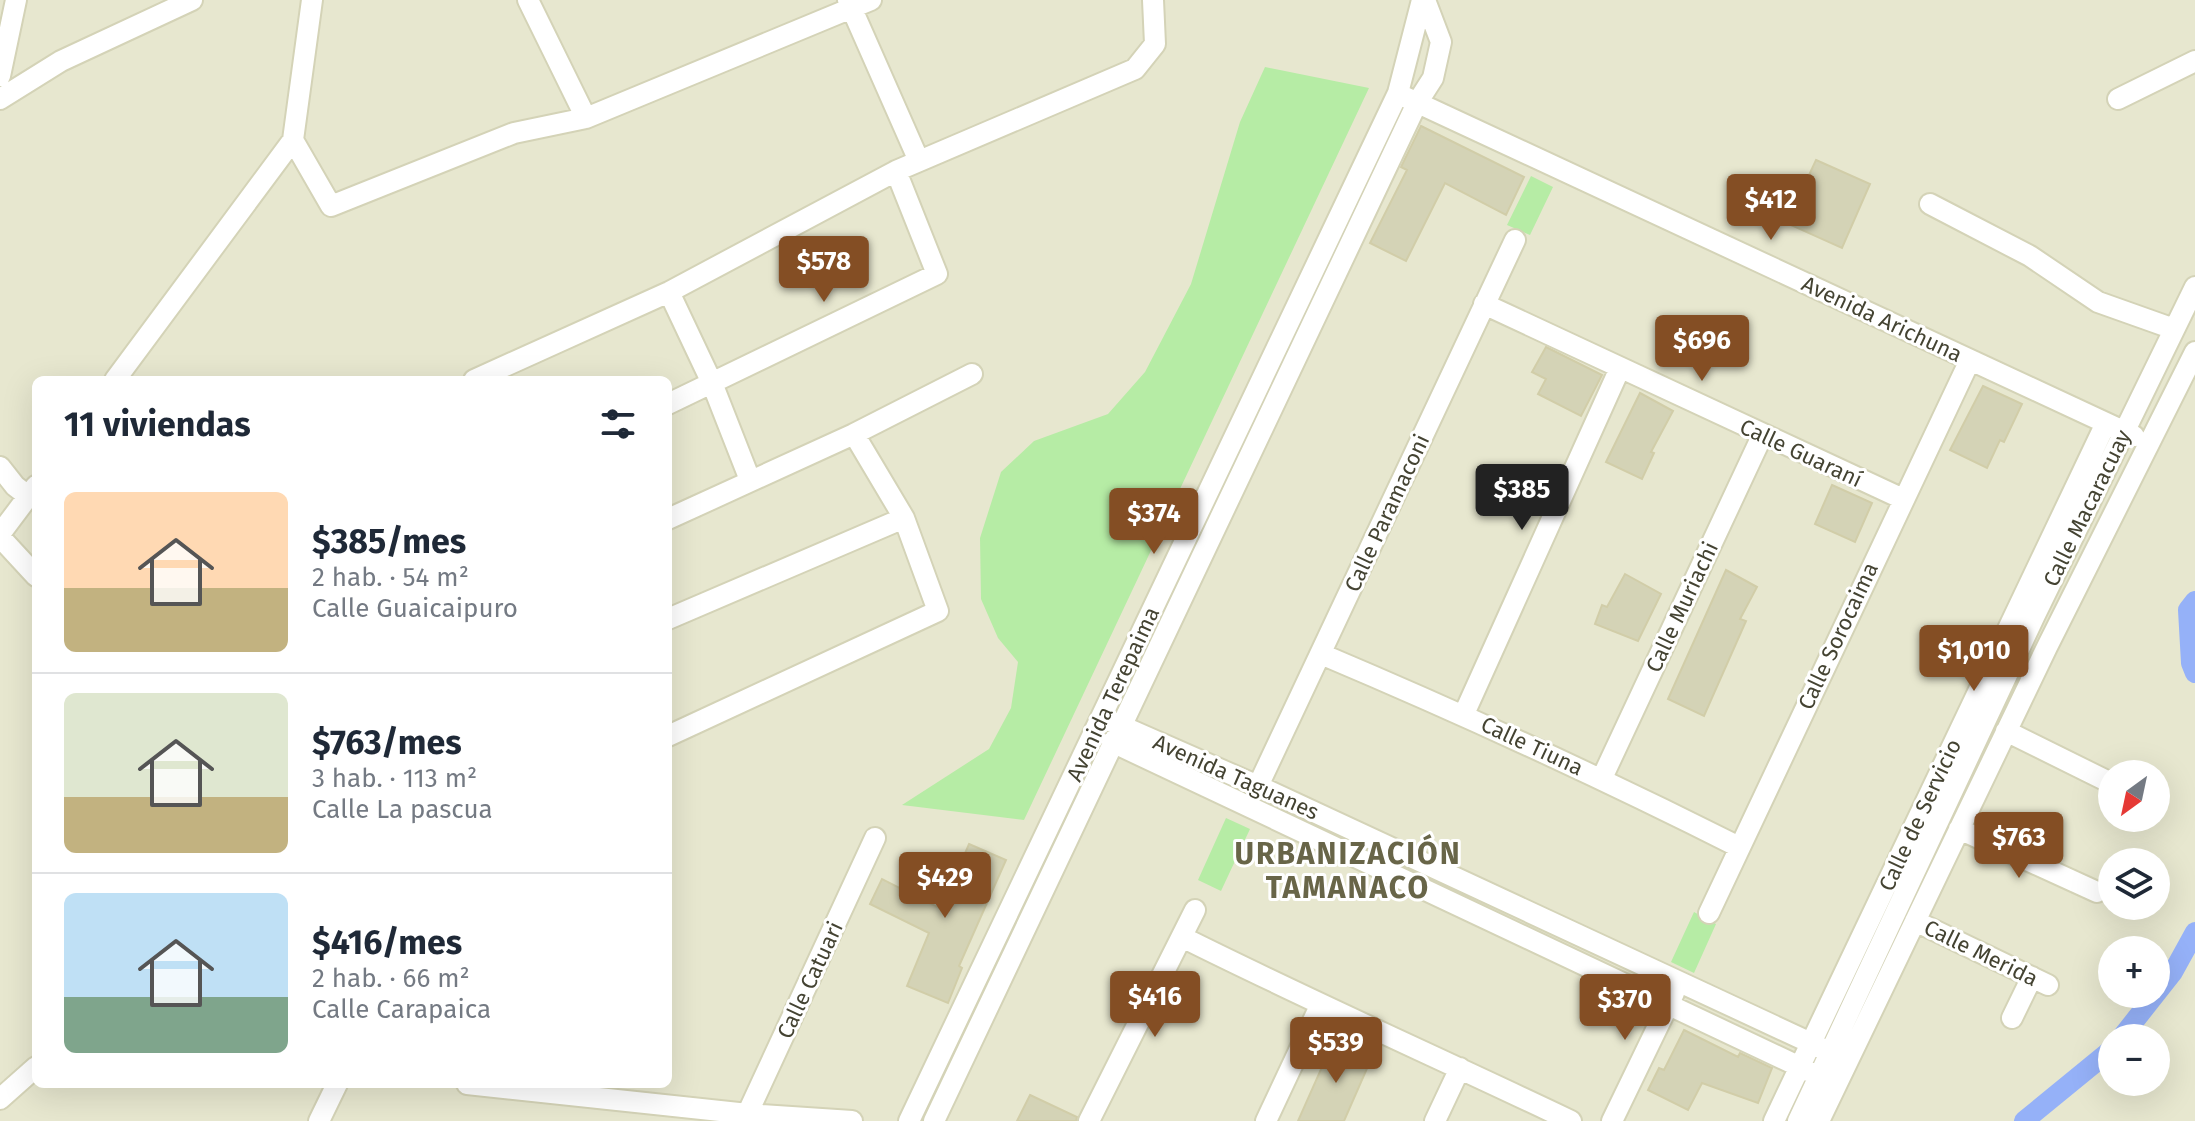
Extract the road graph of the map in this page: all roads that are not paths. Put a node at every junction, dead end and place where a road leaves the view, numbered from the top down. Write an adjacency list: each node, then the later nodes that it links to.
1 (16, 0): 10 (street)
2 (192, 0): 8 (street)
3 (312, 0): 16 (street)
4 (528, 0): 15 (street)
5 (1153, 0): 17 (street)
6 (1423, 0): 11 (street, Avenida Terepaima); 14 (street, Avenida Terepaima)
7 (857, 3): 15 (street); 17 (street)
8 (154, 8): 12 (street)
9 (2195, 61): 13 (street)
10 (0, 76)
11 (1398, 93): 14 (street, Avenida Arichuna); 48 (street, Avenida Terepaima)
12 (0, 99)
13 (2118, 99)
14 (1417, 103): 26 (street, Avenida Arichuna); 48 (street, Avenida Terepaima)
15 (586, 118): 16 (street)
16 (293, 140): 29 (street)
17 (919, 161): 18 (street)
18 (896, 171): 22 (street); 31 (street)
19 (1930, 204): 24 (street)
20 (1515, 240): 23 (street, Calle Paramaconi)
21 (2195, 287): 24 (street, Calle Macaracuay)
22 (669, 292): 30 (street); 31 (street)
23 (1484, 304): 27 (street, Calle Guaraní); 46 (street, Calle Paramaconi)
24 (2174, 329): 33 (street, Calle Macaracuay)
25 (2195, 352): 36 (street, Calle Macaracuay)
26 (1970, 360): 33 (street, Avenida Arichuna); 40 (street, Calle Sorocaima)
27 (1620, 368): 35 (street, Calle Guaraní); 47 (street)
28 (972, 374): 34 (street)
29 (118, 376)
30 (483, 376)
31 (712, 383): 32 (street); 38 (street)
32 (672, 402)
33 (2115, 427): 36 (street, Avenida Arichuna); 66 (street, Calle Macaracuay)
34 (854, 434): 38 (street); 42 (street)
35 (1762, 436): 40 (street, Calle Guaraní); 52 (street, Calle Muriachi)
36 (2149, 443): 49 (street, Calle Macaracuay)
37 (0, 467): 39 (street)
38 (750, 480): 41 (street)
39 (32, 491): 43 (street)
40 (1903, 499): 56 (street, Calle Sorocaima)
41 (672, 517)
42 (904, 518): 45 (street); 50 (street)
43 (0, 536): 44 (street)
44 (32, 572)
45 (672, 617)
46 (1321, 654): 47 (street, Calle Tiuna); 53 (street, Calle Paramaconi)
47 (1464, 714): 52 (street, Calle Tiuna)
48 (1111, 729): 53 (street, Avenida Taguanes); 63 (street, Avenida Taguanes); 77 (street, Avenida Terepaima); 78 (street, Avenida Terepaima)
49 (2006, 731): 51 (street); 54 (street, Calle Macaracuay)
50 (672, 734)
51 (2098, 777)
52 (1602, 778): 56 (street, Calle Tiuna)
53 (1258, 786): 62 (street, Avenida Taguanes)
54 (1959, 829): 57 (street); 60 (street, Calle Macaracuay)
55 (875, 838): 74 (street, Calle Catuari)
56 (1739, 847): 59 (street, Calle Sorocaima)
57 (2097, 892)
58 (1195, 910): 61 (street)
59 (1709, 913)
60 (1915, 921): 65 (street, Calle Merida); 66 (street, Calle Macaracuay)
61 (1182, 937): 64 (street); 79 (street)
62 (1679, 982): 63 (street); 66 (street, Avenida Taguanes)
63 (1668, 1004): 67 (street, Avenida Taguanes); 83 (street)
64 (1320, 1006): 68 (street); 80 (street)
65 (2012, 1018)
66 (1830, 1051): 67 (street); 70 (street, Calle Macaracuay)
67 (1800, 1066): 70 (street, Avenida Taguanes); 84 (street)
68 (1460, 1068): 81 (street); 82 (street)
69 (32, 1071): 73 (street)
70 (1828, 1080): 85 (street, Calle Macaracuay); 86 (street, Calle Macaracuay)
71 (335, 1088): 75 (street)
72 (500, 1088): 74 (street)
73 (0, 1099)
74 (746, 1118): 76 (street)
75 (319, 1121)
76 (852, 1121)
77 (909, 1121)
78 (934, 1121)
79 (1089, 1121)
80 (1266, 1121)
81 (1435, 1121)
82 (1571, 1121)
83 (1612, 1121)
84 (1774, 1121)
85 (1798, 1121)
86 (1819, 1121)

